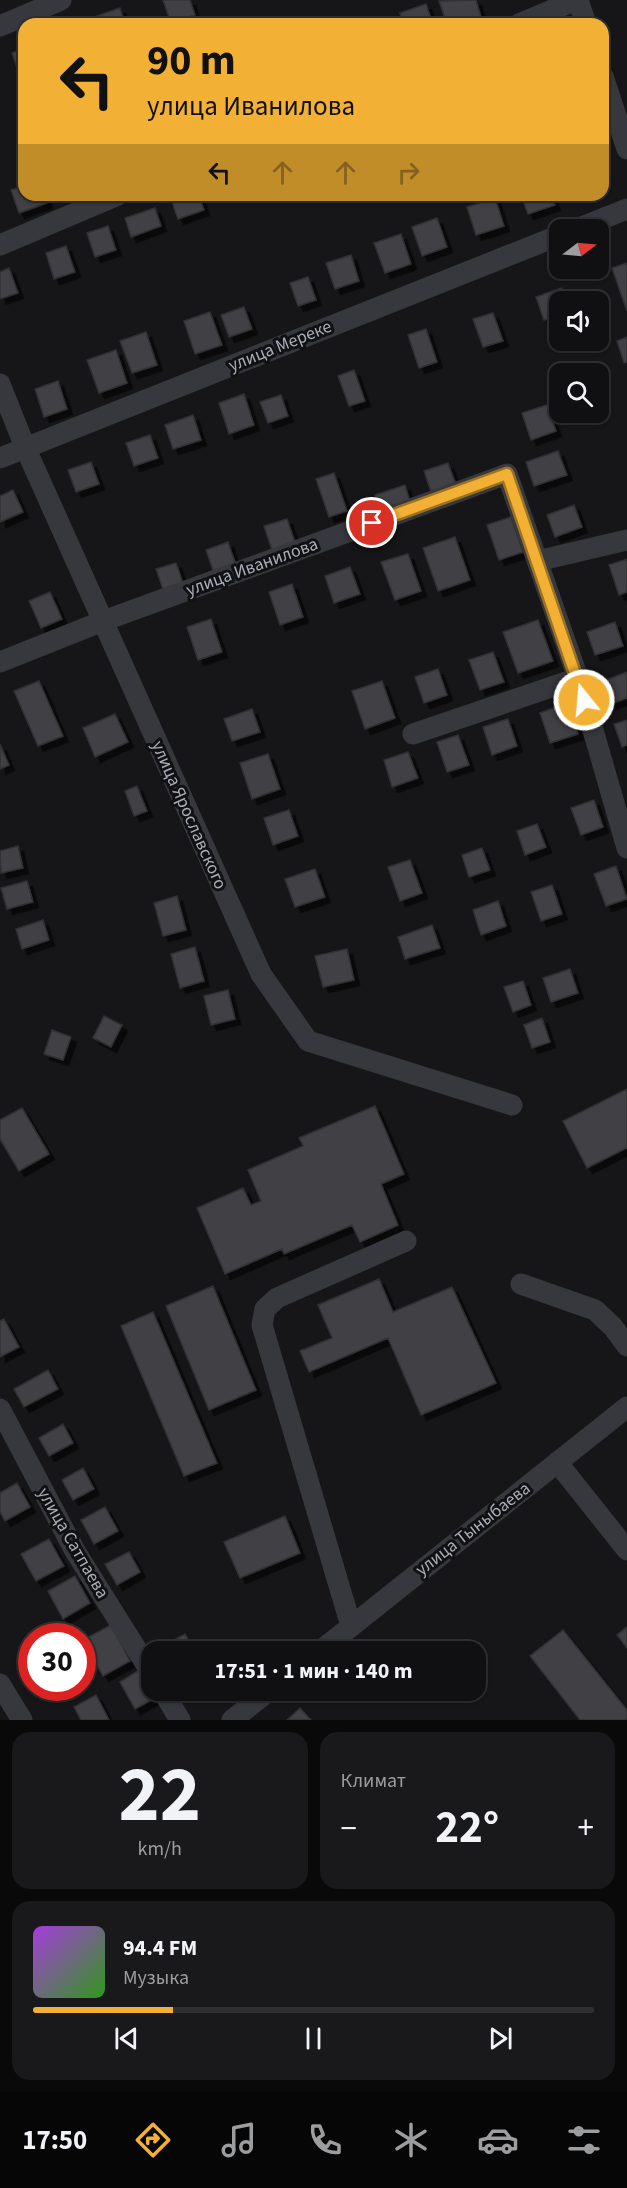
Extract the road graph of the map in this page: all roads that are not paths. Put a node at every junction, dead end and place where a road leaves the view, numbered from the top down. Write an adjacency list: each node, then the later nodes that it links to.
1 (61, 0): 4 (street)
2 (577, 0): 5 (street); 6 (street)
3 (18, 18): 7 (street)
4 (19, 18)
5 (534, 18)
6 (584, 18)
7 (0, 26)
8 (609, 94): 9 (street)
9 (627, 149)
10 (104, 201): 14 (street)
11 (627, 209): 12 (street)
12 (602, 219)
13 (549, 239): 16 (street, улица Мереке)
14 (0, 245)
15 (0, 384): 16 (street, улица Ярославского)
16 (25, 447): 17 (street, улица Мереке); 20 (street, улица Ярославского)
17 (0, 458)
18 (627, 540): 19 (street)
19 (537, 561): 20 (street, улица Иванилова); 22 (street, улица Иванилова)
20 (103, 621): 21 (street, улица Иванилова); 25 (street, улица Ярославского)
21 (0, 662)
22 (578, 678): 23 (street); 24 (street, улица Иванилова)
23 (413, 734)
24 (627, 848)
25 (512, 1105)
26 (406, 1241): 33 (street)
27 (521, 1284): 28 (street)
28 (627, 1346)
29 (627, 1407): 31 (street, улица Тыныбаева)
30 (0, 1409): 35 (street, улица Сатпаева)
31 (557, 1462): 32 (street); 33 (street, улица Тыныбаева)
32 (627, 1550)
33 (351, 1626): 34 (street, улица Тыныбаева)
34 (333, 1641)
35 (141, 1656)
36 (0, 1684): 39 (street)
37 (169, 1701): 40 (street)
38 (256, 1701): 41 (street)
39 (22, 1720)
40 (180, 1720)
41 (232, 1720)

